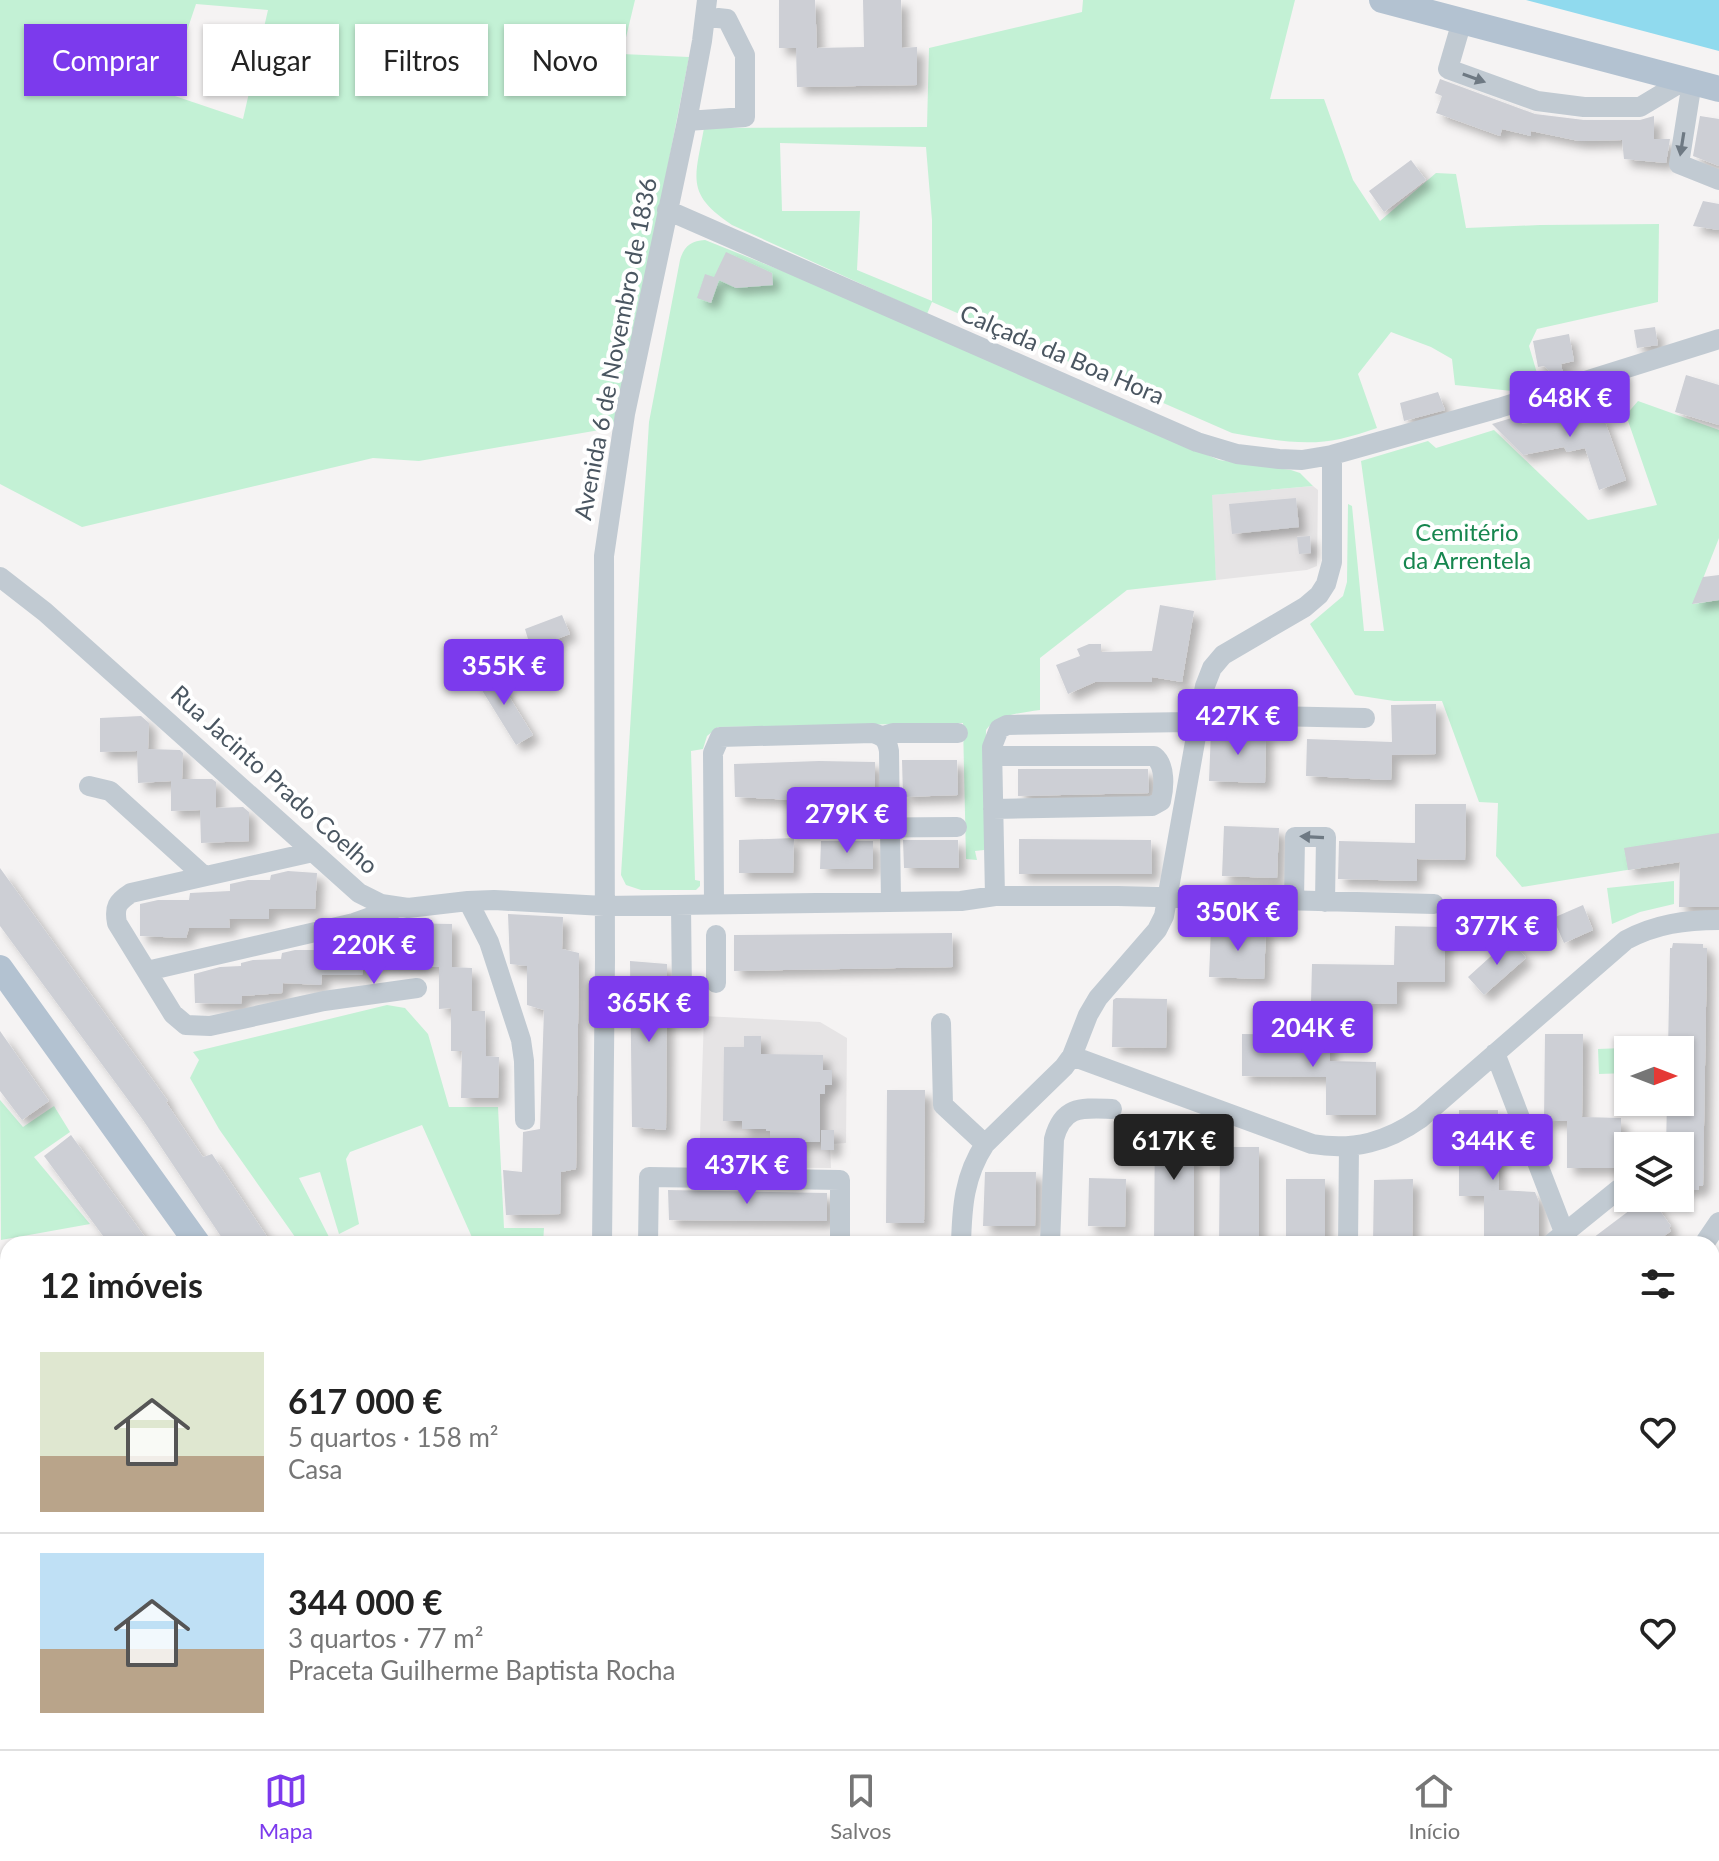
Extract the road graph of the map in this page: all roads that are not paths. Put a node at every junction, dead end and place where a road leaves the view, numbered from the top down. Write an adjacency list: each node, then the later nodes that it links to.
1 (707, 0): 5 (street, Avenida 6 de Novembro de 1836)
2 (1382, 0): 4 (main road)
3 (721, 9): 5 (street, Avenida 6 de Novembro de 1836); 8 (street)
4 (1462, 21): 6 (main road); 6 (street, one-way to 6)
5 (702, 41): 8 (street, Avenida 6 de Novembro de 1836)
6 (1688, 81): 7 (main road); 9 (street, one-way to 9)
7 (1719, 89)
8 (687, 121): 10 (street, Avenida 6 de Novembro de 1836)
9 (1719, 180)
10 (667, 210): 12 (street, Calçada da Boa Hora); 35 (street, Avenida 6 de Novembro de 1836)
11 (1719, 339): 12 (street, Calçada da Boa Hora)
12 (1332, 455): 15 (street)
13 (0, 577): 24 (street, Rua Jacinto Prado Coelho)
14 (1365, 718): 15 (street)
15 (1198, 721): 18 (street); 27 (street)
16 (958, 733): 17 (street)
17 (883, 736): 23 (street); 32 (street)
18 (993, 756): 20 (street); 20 (street)
19 (89, 786): 25 (street)
20 (993, 809): 26 (street)
21 (957, 827): 23 (street)
22 (822, 828): 23 (street)
23 (890, 828): 30 (street)
24 (313, 852): 25 (street); 36 (street, Rua Jacinto Prado Coelho)
25 (204, 876): 41 (street)
26 (995, 896): 27 (street, Rua Jacinto Prado Coelho); 30 (street, Rua Jacinto Prado Coelho)
27 (1169, 897): 29 (street, Rua Jacinto Prado Coelho); 46 (street)
28 (468, 901): 35 (street, Rua Jacinto Prado Coelho); 36 (street, Rua Jacinto Prado Coelho); 48 (street)
29 (1294, 901): 31 (street, Rua Jacinto Prado Coelho); 31 (street, one-way to 29)
30 (891, 902): 32 (street, Rua Jacinto Prado Coelho)
31 (1325, 902): 33 (street, Rua Jacinto Prado Coelho)
32 (714, 904): 34 (street, Rua Jacinto Prado Coelho)
33 (1434, 904)
34 (681, 905): 35 (street, Rua Jacinto Prado Coelho); 39 (street)
35 (604, 906): 53 (street, Avenida 6 de Novembro de 1836)
36 (396, 908): 41 (street)
37 (1719, 920): 45 (street)
38 (716, 935): 39 (street)
39 (682, 967): 43 (street)
40 (0, 968): 52 (main road)
41 (147, 971): 42 (street)
42 (417, 988)
43 (682, 996)
44 (941, 1023): 49 (street)
45 (1495, 1053): 50 (street); 59 (street)
46 (1072, 1056): 49 (street); 50 (street)
47 (1112, 1109): 57 (street)
48 (525, 1120)
49 (985, 1144): 56 (street)
50 (1349, 1147): 58 (street)
51 (1614, 1193): 60 (street)
52 (192, 1236)
53 (602, 1236)
54 (648, 1236): 55 (street)
55 (840, 1236)
56 (962, 1236)
57 (1050, 1236)
58 (1348, 1236)
59 (1556, 1236)
60 (1560, 1236)

